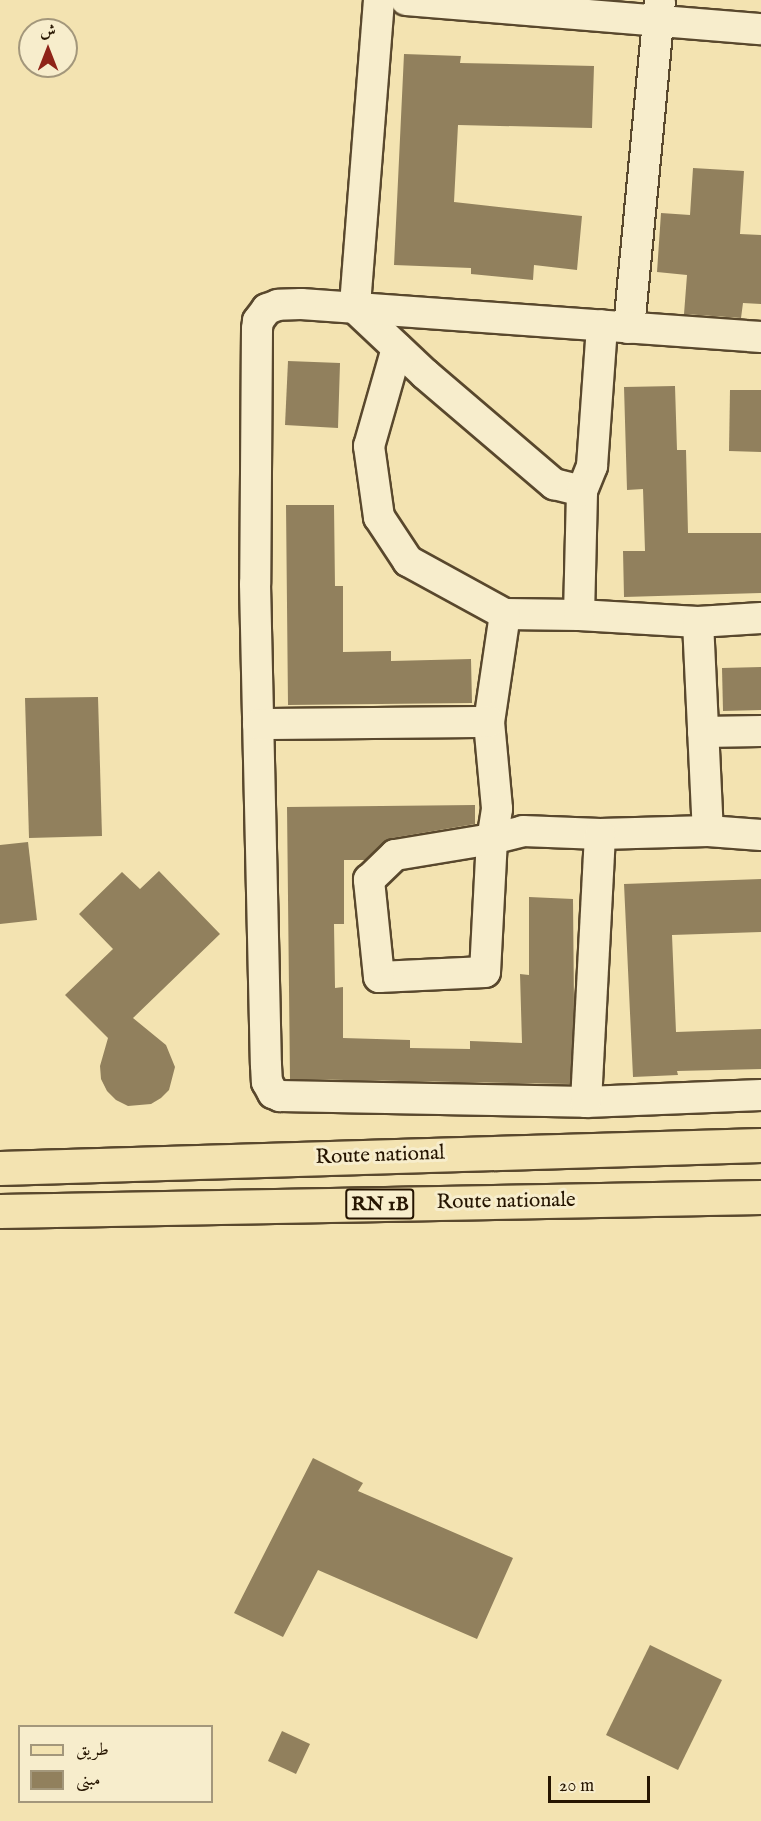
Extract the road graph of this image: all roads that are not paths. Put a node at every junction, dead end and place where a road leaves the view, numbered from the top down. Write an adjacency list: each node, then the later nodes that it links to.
1 (379, 0): 5 (street)
2 (406, 0): 3 (street)
3 (659, 11): 4 (street); 6 (street)
4 (761, 29)
5 (355, 308): 6 (street); 8 (street); 15 (street)
6 (616, 327): 7 (street); 9 (street)
7 (761, 337)
8 (397, 348): 9 (street); 10 (street)
9 (582, 491): 11 (street)
10 (505, 614): 11 (street); 14 (street)
11 (579, 615): 13 (street)
12 (761, 618): 13 (street)
13 (698, 622): 17 (street)
14 (489, 722): 15 (street); 21 (street)
15 (258, 724): 23 (street)
16 (761, 730): 17 (street)
17 (703, 732): 18 (street)
18 (708, 831): 19 (street); 20 (street)
19 (600, 834): 21 (street); 23 (street)
20 (761, 835)
21 (492, 839): 21 (street)
22 (761, 1095): 23 (street)
23 (586, 1102)
24 (761, 1145): 25 (main road, Route national)
25 (0, 1168)
26 (761, 1197): 27 (main road, Route nationale / RN 1B)
27 (0, 1211)

